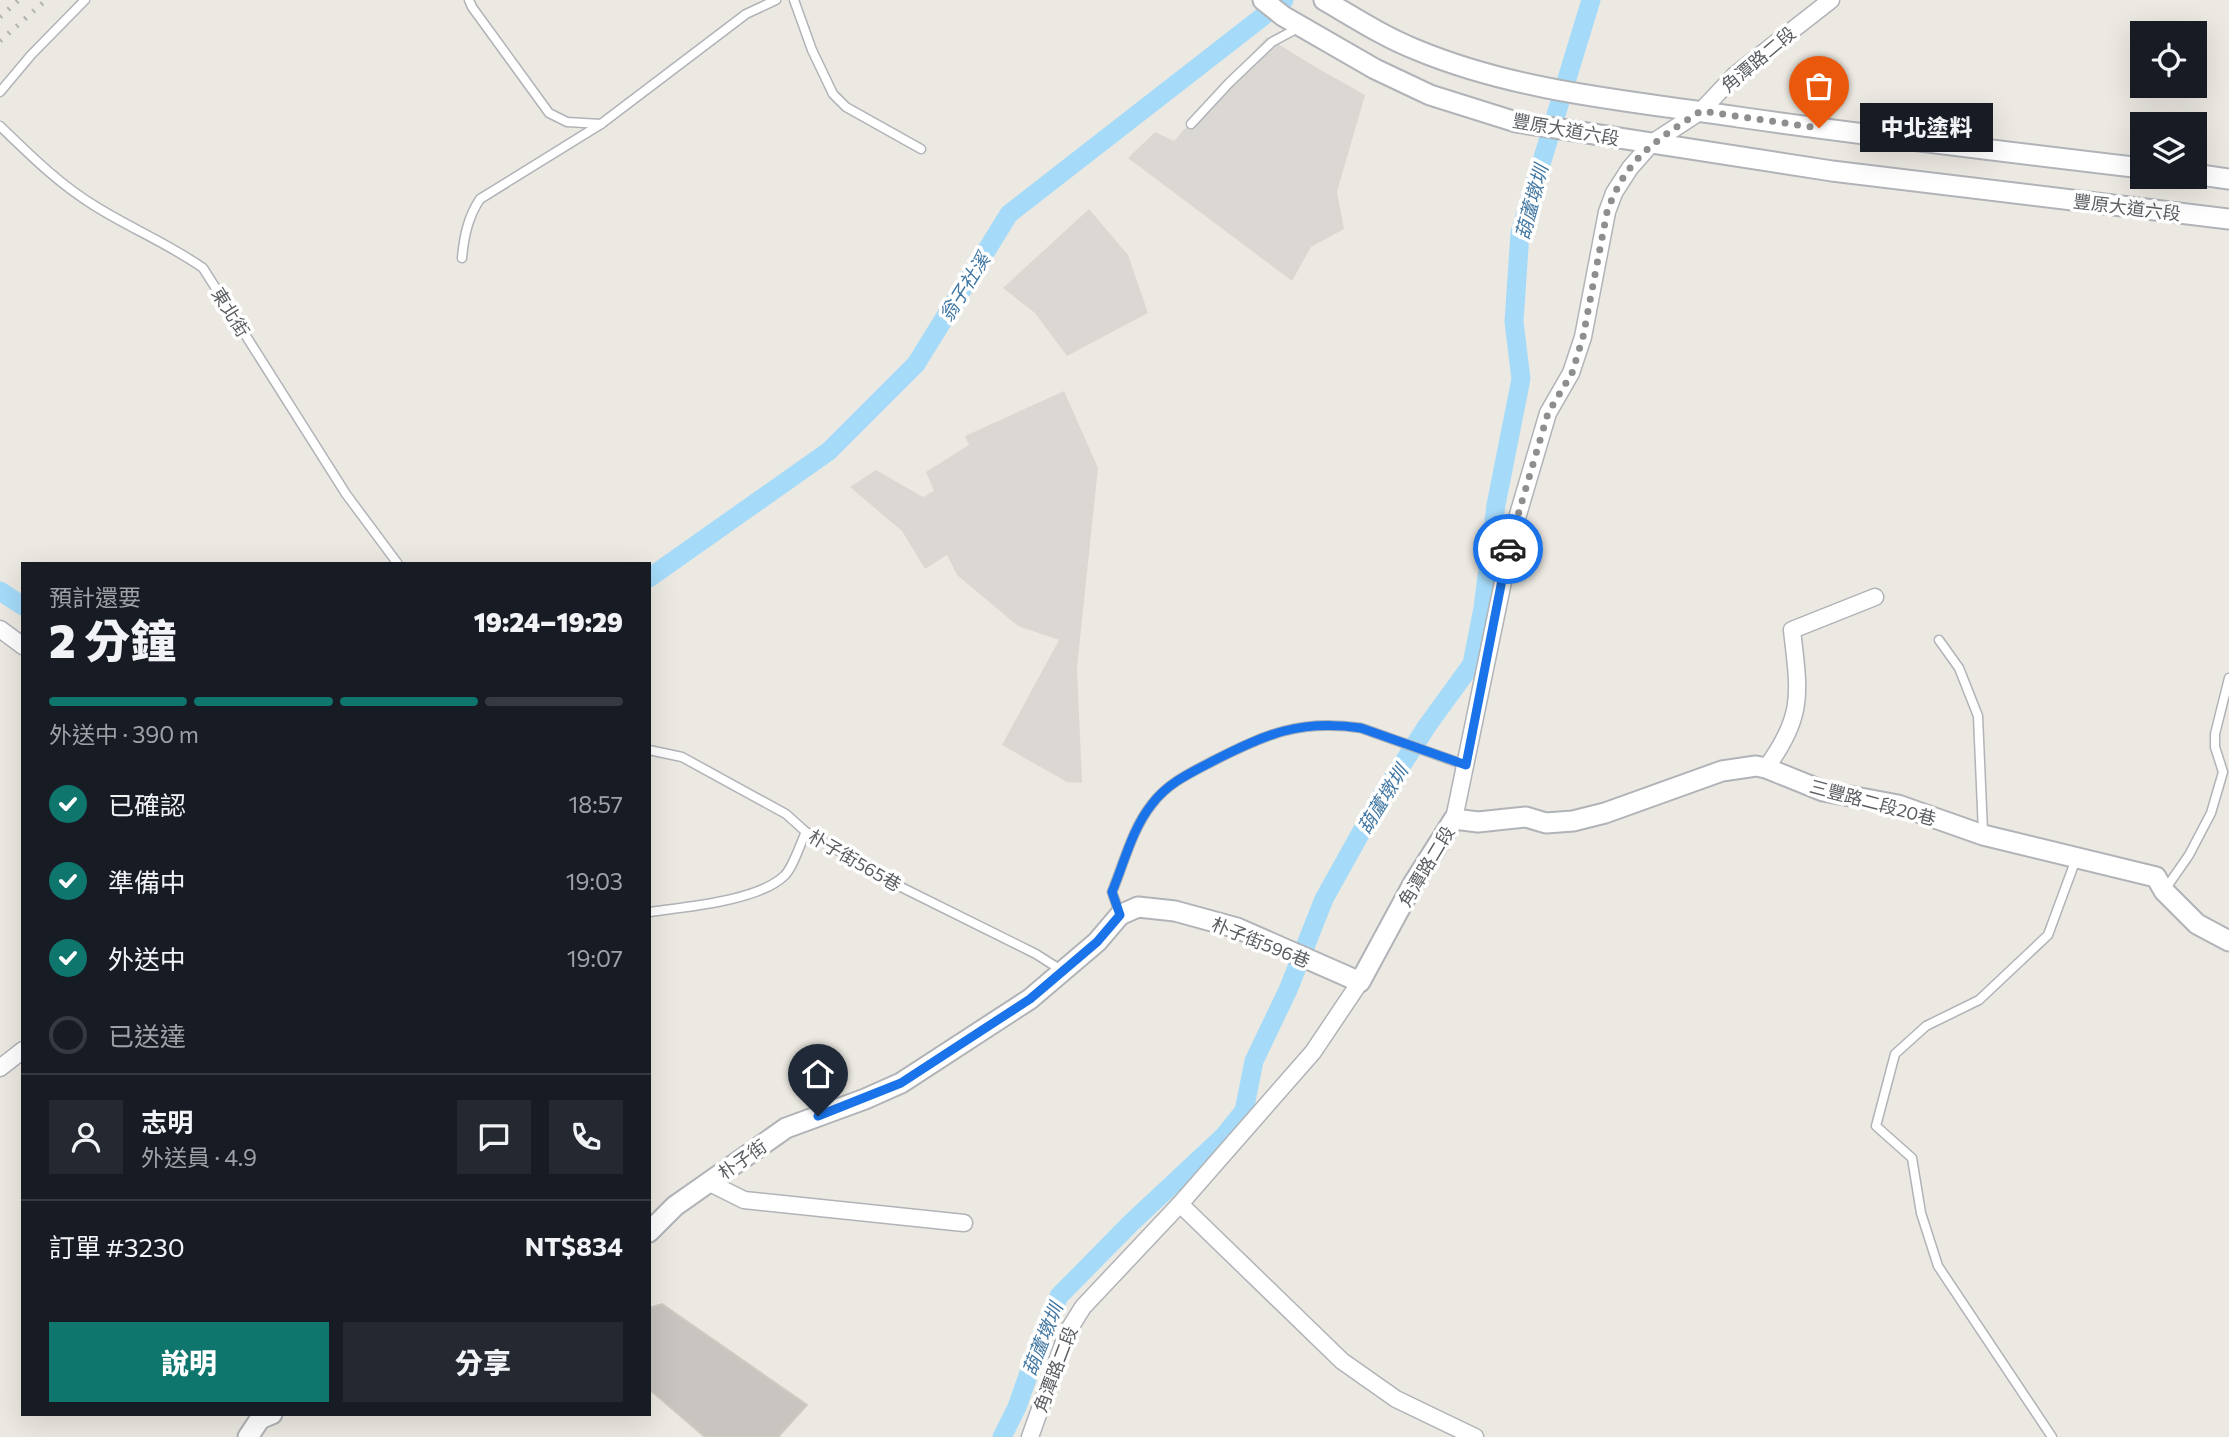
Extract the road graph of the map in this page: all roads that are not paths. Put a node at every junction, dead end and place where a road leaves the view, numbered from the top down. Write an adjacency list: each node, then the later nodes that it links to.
1 (85, 0): 9 (lane)
2 (470, 0): 11 (lane)
3 (776, 0): 11 (lane)
4 (794, 0): 15 (lane)
5 (1263, 0): 8 (street, 豐原大道六段)
6 (1324, 0): 10 (street)
7 (1831, 0): 10 (street, 角潭路二段)
8 (1292, 21): 12 (lane); 14 (street, 豐原大道六段)
9 (0, 92)
10 (1701, 111): 14 (street, 角潭路二段); 16 (street)
11 (601, 124): 20 (lane)
12 (1191, 124)
13 (0, 126): 21 (lane, 東北街)
14 (1652, 144): 19 (street, 豐原大道六段); 28 (street, 角潭路二段)
15 (921, 149)
16 (2130, 167)
17 (2207, 176): 18 (street)
18 (2229, 179)
19 (2229, 219)
20 (462, 258)
21 (397, 562)
22 (1875, 597): 29 (street)
23 (0, 629): 25 (street)
24 (1939, 640): 32 (lane)
25 (21, 645)
26 (2229, 678): 34 (lane)
27 (651, 750): 31 (lane, 朴子街565巷)
28 (1466, 765): 30 (street, 角潭路二段); 36 (lane)
29 (1766, 768): 30 (street, 三豐路二段20巷); 32 (street, 三豐路二段20巷)
30 (1454, 819): 39 (street, 角潭路二段)
31 (806, 832): 35 (lane); 38 (lane, 朴子街565巷)
32 (1983, 835): 33 (street, 三豐路二段20巷)
33 (2076, 859): 34 (street, 三豐路二段20巷); 50 (lane)
34 (2164, 891): 37 (street, 三豐路二段20巷)
35 (651, 912)
36 (1120, 915): 38 (street, 朴子街); 39 (street, 朴子街596巷)
37 (2229, 941)
38 (1063, 971): 42 (street, 朴子街)
39 (1360, 982): 43 (street, 角潭路二段)
40 (21, 1052): 41 (street)
41 (0, 1068)
42 (708, 1182): 44 (street); 45 (street, 朴子街)
43 (1180, 1204): 48 (street, 角潭路二段); 49 (street)
44 (964, 1223)
45 (651, 1230)
46 (267, 1416): 47 (street)
47 (248, 1437)
48 (1030, 1437)
49 (1475, 1437)
50 (2052, 1437)

